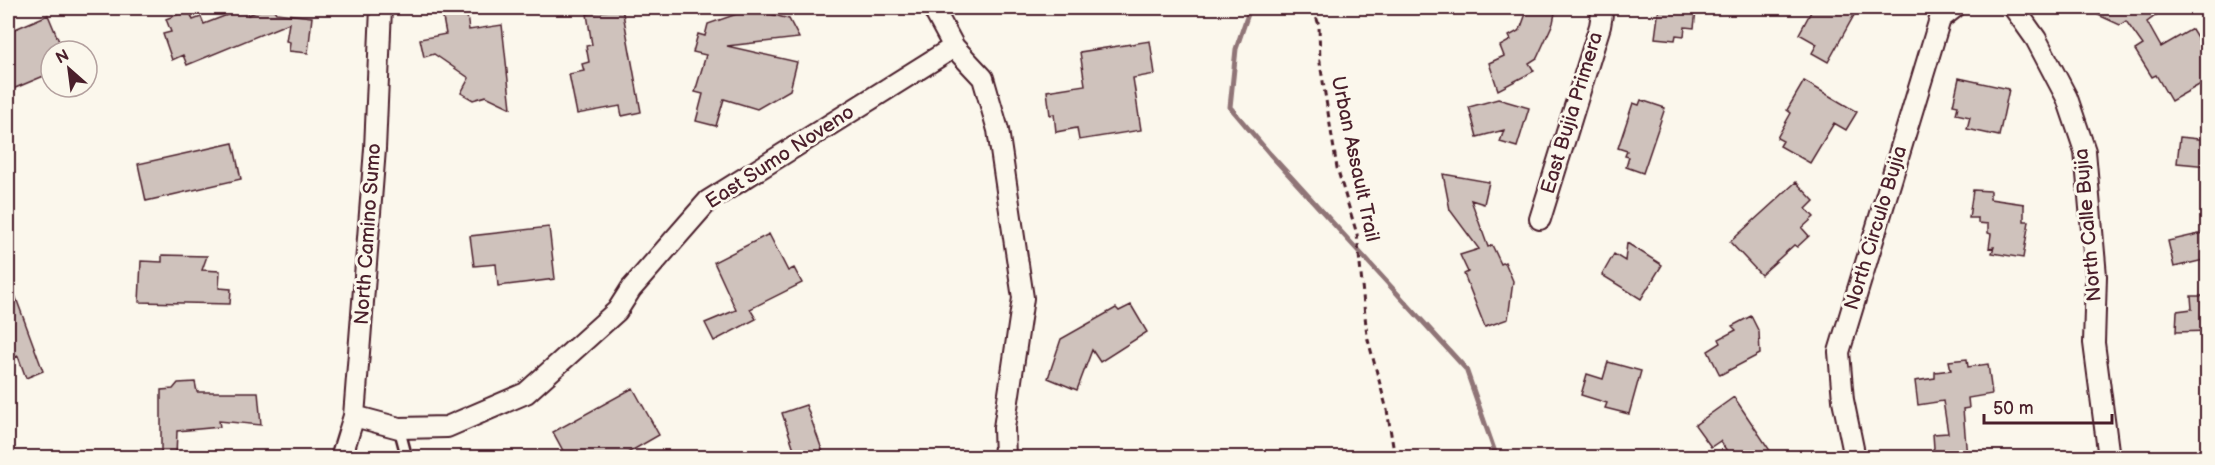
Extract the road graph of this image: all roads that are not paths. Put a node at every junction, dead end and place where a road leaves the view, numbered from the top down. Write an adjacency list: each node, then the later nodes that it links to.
1 (381, 8): 8 (street, North Camino Sumo)
2 (933, 8): 6 (street)
3 (1603, 8): 7 (street, East Bujia Primera)
4 (1954, 8): 13 (street, North Circulo Bujia)
5 (2014, 8): 14 (street, North Calle Bujia)
6 (954, 47): 9 (street, East Sumo Noveno); 12 (street)
7 (1539, 219)
8 (354, 416): 9 (street, East Sumo Noveno); 10 (street, North Camino Sumo)
9 (399, 428): 11 (lane)
10 (341, 458)
11 (407, 458)
12 (1005, 458)
13 (1855, 458)
14 (2109, 458)

